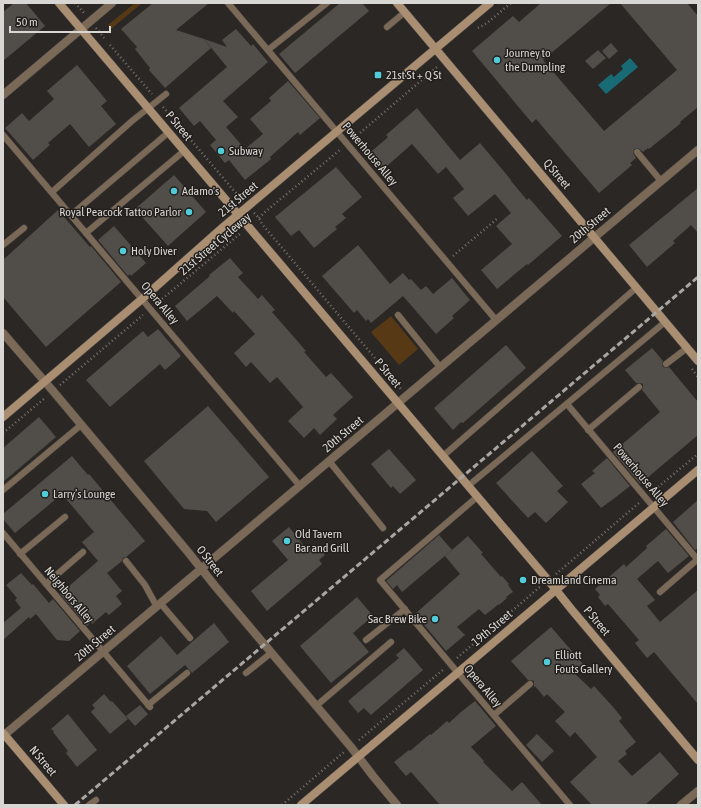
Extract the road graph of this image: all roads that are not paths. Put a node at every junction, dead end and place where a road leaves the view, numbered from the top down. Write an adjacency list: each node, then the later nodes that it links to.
1 (59, 3): 9 (main road, P Street)
2 (112, 3): 9 (street)
3 (228, 3): 11 (lane, Powerhouse Alley)
4 (326, 3): 11 (lane)
5 (397, 3): 7 (main road, Q Street)
6 (490, 3): 10 (main road, 21st Street)
7 (404, 12): 8 (lane); 10 (main road, Q Street)
8 (388, 27)
9 (81, 29): 13 (street); 14 (main road, P Street)
10 (435, 48): 16 (main road, 21st Street); 27 (main road, Q Street)
11 (268, 50): 16 (lane, Powerhouse Alley)
12 (166, 94): 14 (lane)
13 (3, 95)
14 (148, 108): 15 (main road, P Street); 22 (lane)
15 (169, 132): 19 (main road, P Street); 24 (lane)
16 (336, 132): 23 (main road, 21st Street); 32 (lane, Powerhouse Alley)
17 (3, 135): 22 (lane, Opera Alley)
18 (698, 150): 21 (street, 20th Street)
19 (184, 151): 23 (main road, P Street); 26 (lane)
20 (636, 152): 21 (lane)
21 (661, 181): 27 (street, 20th Street)
22 (52, 192): 24 (lane, Opera Alley)
23 (238, 214): 30 (main road, 21st Street); 41 (main road, P Street)
24 (71, 215): 26 (lane, Opera Alley)
25 (24, 228): 28 (lane)
26 (86, 233): 30 (lane, Opera Alley)
27 (594, 238): 29 (main road, Q Street); 32 (street, 20th Street)
28 (3, 245)
29 (636, 288): 33 (main road, Q Street); 46 (lane)
30 (142, 299): 39 (main road, 21st Street); 49 (lane, Opera Alley)
31 (398, 315): 38 (lane)
32 (496, 320): 38 (street, 20th Street)
33 (665, 322): 35 (main road, Q Street); 42 (lane)
34 (3, 332): 39 (street, O Street)
35 (688, 348): 36 (main road, Q Street); 37 (lane)
36 (697, 356)
37 (666, 364)
38 (440, 368): 41 (street, 20th Street)
39 (44, 382): 43 (main road, 21st Street); 44 (street, O Street)
40 (639, 387): 45 (lane)
41 (398, 403): 46 (main road, P Street); 47 (street, 20th Street)
42 (567, 404): 45 (lane, Powerhouse Alley); 50 (lane)
43 (3, 417)
44 (81, 425): 51 (lane); 61 (street, O Street)
45 (588, 430): 53 (lane, Powerhouse Alley)
46 (443, 456): 50 (main road, P Street)
47 (329, 461): 49 (street, 20th Street); 55 (lane)
48 (698, 470): 53 (main road, 19th Street)
49 (300, 486): 61 (street, 20th Street)
50 (468, 486): 52 (main road, P Street)
51 (3, 490)
52 (477, 497): 63 (main road, P Street); 66 (lane, Opera Alley)
53 (654, 507): 59 (lane, Powerhouse Alley); 63 (main road, 19th Street)
54 (64, 517): 58 (lane)
55 (383, 528)
56 (4, 535): 58 (lane, Neighbors Alley)
57 (82, 552): 62 (lane)
58 (20, 554): 62 (lane, Neighbors Alley)
59 (698, 559): 64 (lane)
60 (126, 561): 65 (lane)
61 (202, 569): 65 (street, 20th Street); 71 (street, O Street)
62 (46, 584): 70 (lane, Neighbors Alley)
63 (556, 590): 73 (main road, 19th Street); 80 (main road, P Street)
64 (660, 592)
65 (159, 605): 67 (lane); 70 (street, 20th Street)
66 (405, 609): 68 (lane); 73 (lane, Opera Alley)
67 (190, 638)
68 (366, 640)
69 (391, 642): 76 (lane)
70 (103, 652): 72 (lane, Neighbors Alley); 78 (street, 20th Street)
71 (271, 653): 74 (lane); 76 (street, O Street)
72 (187, 673)
73 (458, 673): 77 (lane, Opera Alley); 79 (main road, 19th Street)
74 (246, 674)
75 (530, 684): 77 (lane)
76 (316, 706): 79 (street, O Street)
77 (494, 715): 87 (lane, Opera Alley)
78 (4, 735): 83 (main road, N Street)
79 (358, 756): 85 (main road, 19th Street); 86 (street, O Street)
80 (698, 760)
81 (698, 790): 88 (street)
82 (96, 800): 84 (lane)
83 (61, 804)
84 (89, 805)
85 (301, 805)
86 (397, 805)
87 (570, 805)
88 (681, 805)

